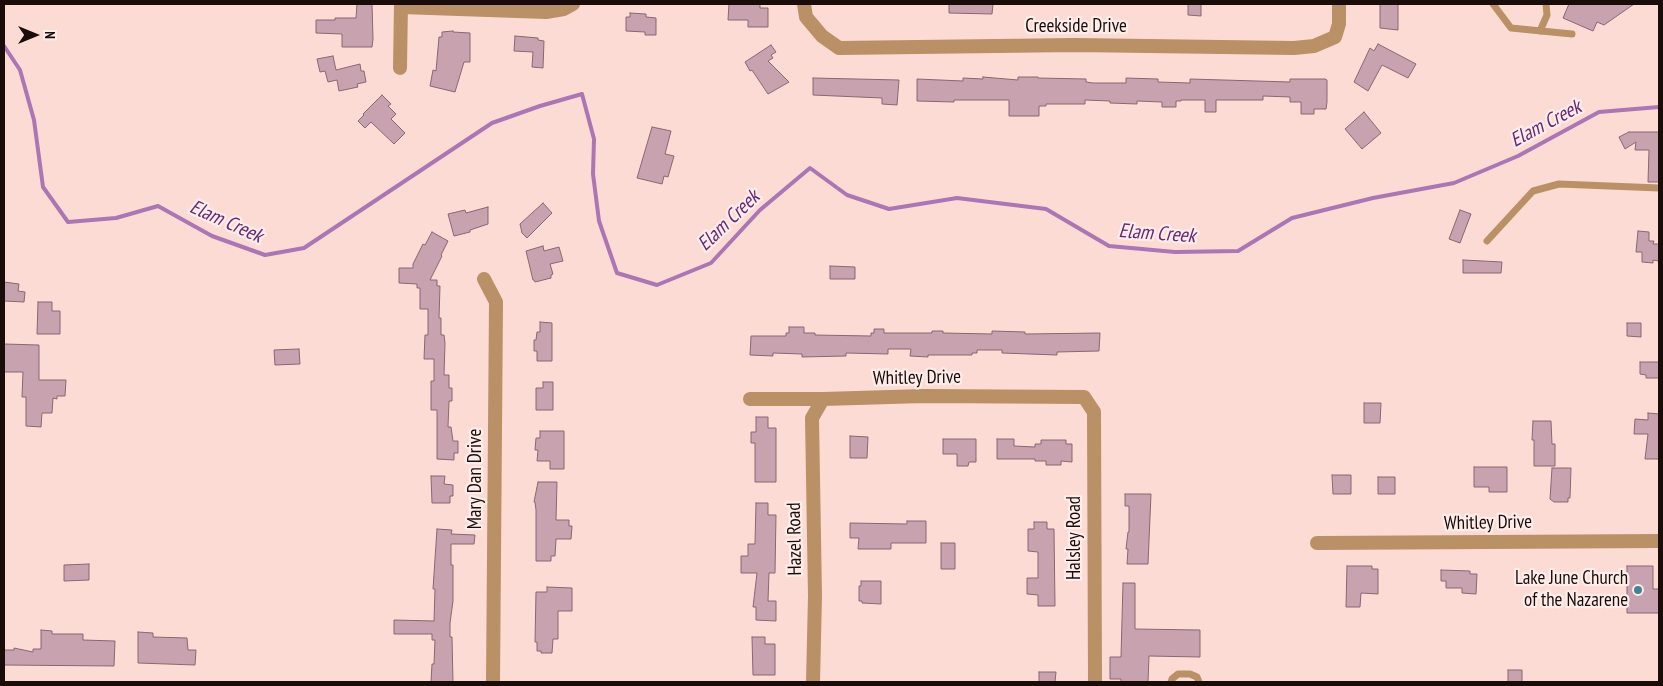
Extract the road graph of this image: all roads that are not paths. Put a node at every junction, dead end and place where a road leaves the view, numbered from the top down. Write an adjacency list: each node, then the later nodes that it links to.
1 (573, 4): 6 (street)
2 (804, 4): 3 (street, Creekside Drive)
3 (1339, 4)
4 (1493, 4): 7 (lane)
5 (1546, 4): 7 (lane)
6 (401, 5): 9 (street)
7 (1540, 31): 8 (lane)
8 (1572, 34)
9 (400, 68)
10 (1659, 188): 11 (lane)
11 (1487, 240)
12 (484, 279): 18 (street, Mary Dan Drive)
13 (1084, 397): 15 (street, Whitley Drive); 20 (street, Halsley Road)
14 (750, 399): 15 (street, Whitley Drive)
15 (823, 399): 19 (street, Hazel Road)
16 (1659, 541): 17 (street, Whitley Drive)
17 (1317, 543)
18 (493, 682)
19 (813, 682)
20 (1095, 682)
21 (1171, 682): 22 (lane)
22 (1199, 682)

